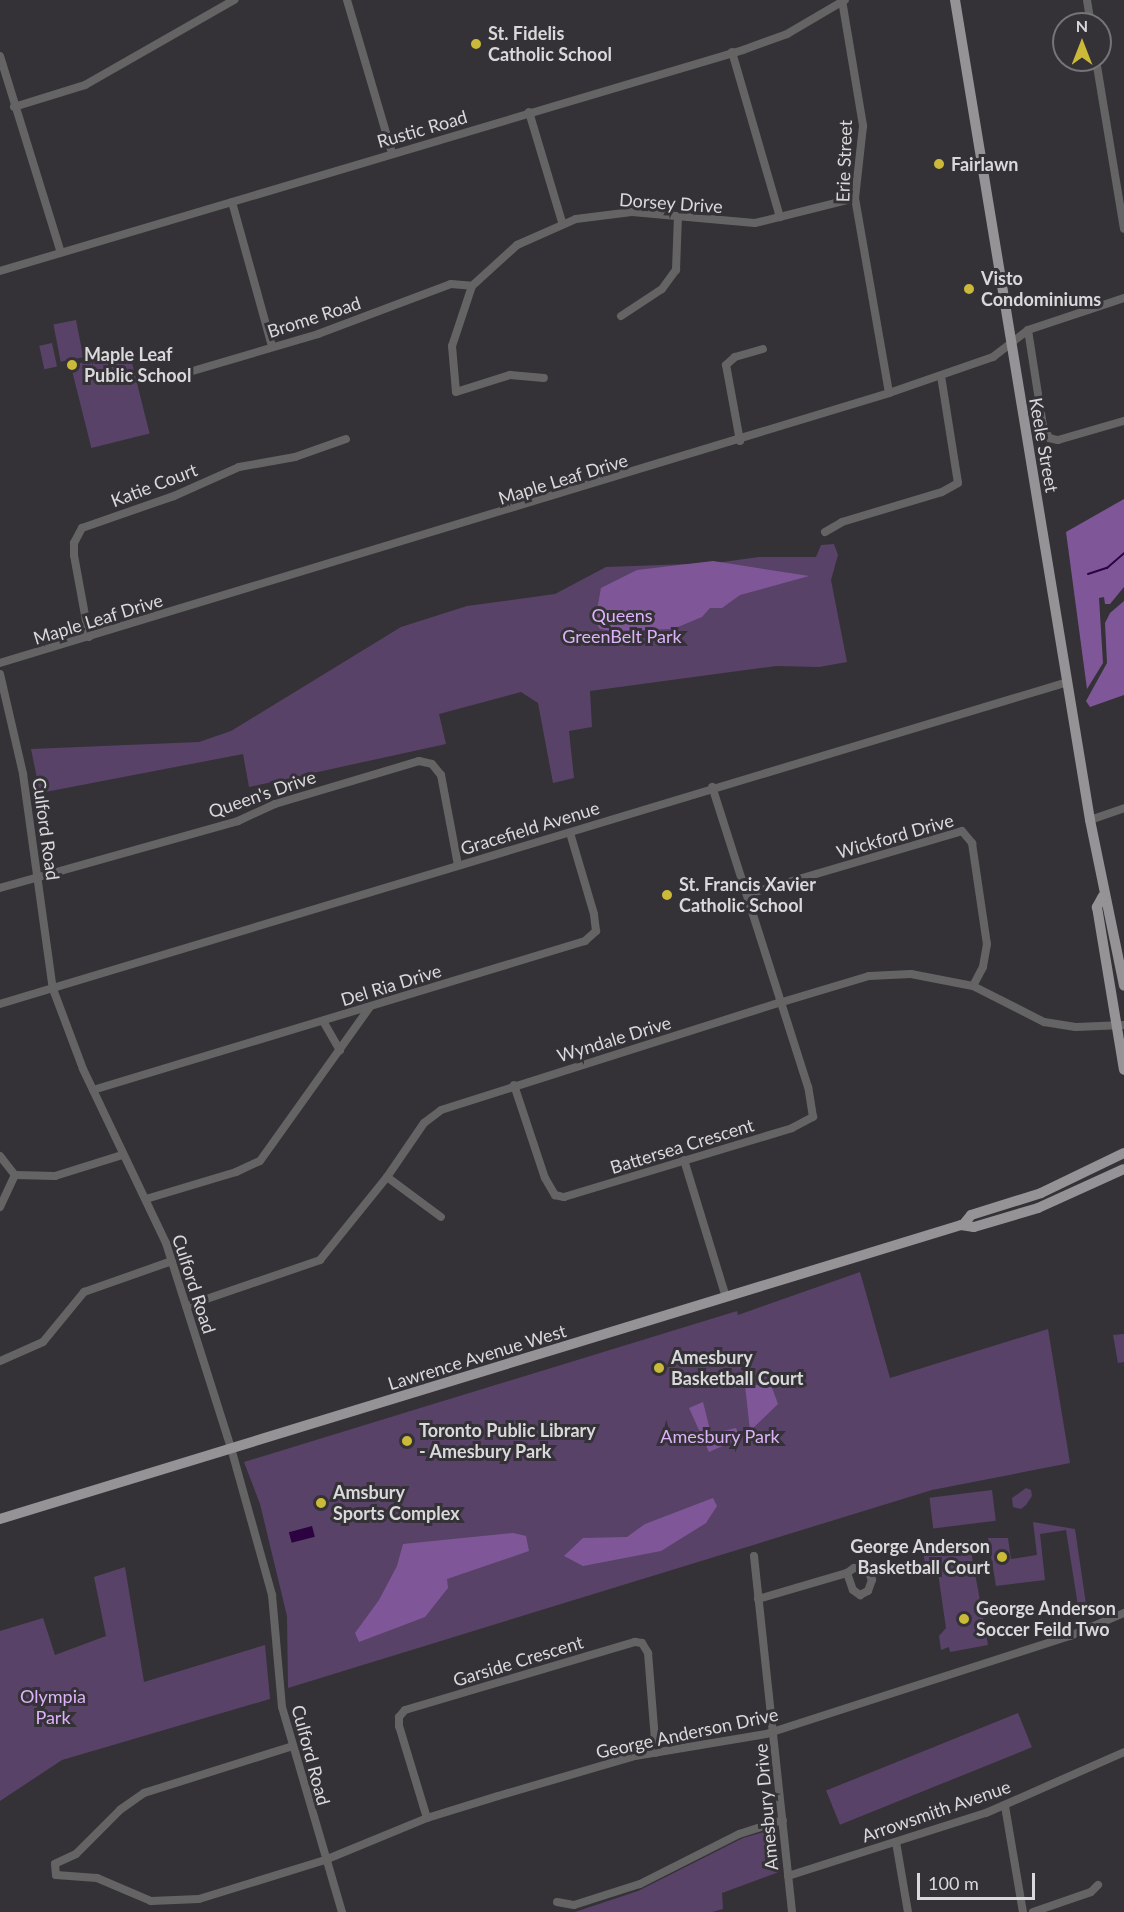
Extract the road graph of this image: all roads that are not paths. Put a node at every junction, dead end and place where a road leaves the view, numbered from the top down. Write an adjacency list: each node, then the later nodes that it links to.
1 (234, 0): 8 (street)
2 (347, 0): 10 (street)
3 (955, 0): 23 (main road, Keele Street)
4 (843, 1): 5 (street, Rustic Road); 11 (street, Erie Street)
5 (732, 52): 9 (street, Rustic Road); 14 (street)
6 (0, 56): 8 (street)
7 (1098, 72): 16 (street)
8 (14, 107): 17 (street)
9 (529, 112): 10 (street, Rustic Road); 15 (street)
10 (392, 153): 12 (street, Rustic Road)
11 (855, 198): 14 (street, Dorsey Drive); 29 (street, Erie Street)
12 (232, 202): 17 (street, Rustic Road); 24 (street)
13 (678, 216): 14 (street, Dorsey Drive); 15 (street, Dorsey Drive); 21 (street)
14 (780, 217)
15 (562, 222): 19 (street, Dorsey Drive)
16 (1124, 229)
17 (61, 253): 18 (street, Rustic Road)
18 (0, 271)
19 (472, 286): 24 (street, Brome Road); 27 (street)
20 (1124, 298): 22 (street, Maple Leaf Drive)
21 (621, 316)
22 (1028, 330): 23 (street, Maple Leaf Drive); 30 (street, Keele Street)
23 (1010, 345): 26 (street, Maple Leaf Drive); 37 (main road, Keele Street)
24 (272, 346): 28 (street, Brome Road)
25 (763, 350): 32 (street)
26 (941, 376): 29 (street, Maple Leaf Drive); 33 (street)
27 (544, 378)
28 (162, 380)
29 (889, 393): 32 (street, Maple Leaf Drive)
30 (1124, 421)
31 (345, 439): 34 (street, Katie Court)
32 (740, 441): 34 (street, Maple Leaf Drive)
33 (825, 532)
34 (89, 638): 35 (street, Maple Leaf Drive)
35 (0, 663)
36 (0, 674): 43 (street, Culford Road)
37 (1068, 682): 38 (street, Gracefield Avenue); 40 (main road, Keele Street)
38 (712, 787): 41 (street, Gracefield Avenue); 45 (street)
39 (1124, 808): 40 (street)
40 (1090, 820): 46 (main road, Keele Street)
41 (570, 833): 42 (street, Gracefield Avenue); 52 (street, Del Ria Drive)
42 (458, 865): 43 (street, Queen's Drive); 49 (street, Gracefield Avenue)
43 (38, 876): 44 (street, Queen's Drive); 49 (street, Culford Road)
44 (0, 888)
45 (748, 894): 47 (street, Wickford Drive); 50 (street)
46 (1104, 896): 48 (main road, Keele Street); 54 (main road, Keele Street)
47 (973, 986): 50 (street, Wyndale Drive); 54 (street, Wyndale Drive)
48 (1124, 986)
49 (53, 989): 51 (street, Gracefield Avenue); 58 (street, Culford Road)
50 (779, 1003): 57 (street, Wyndale Drive); 62 (street, Battersea Crescent)
51 (0, 1004)
52 (370, 1007): 53 (street, Del Ria Drive); 55 (street)
53 (323, 1021): 55 (street); 58 (street, Del Ria Drive)
54 (1121, 1025): 56 (main road, Keele Street)
55 (340, 1050): 66 (street)
56 (1124, 1070)
57 (514, 1086): 62 (street, Battersea Crescent); 65 (street, Wyndale Drive)
58 (93, 1090): 60 (street, Culford Road)
59 (1124, 1153): 69 (main road, Lawrence Avenue West)
60 (122, 1155): 64 (street); 66 (street, Culford Road)
61 (0, 1156): 64 (street)
62 (684, 1160): 71 (street)
63 (1122, 1172): 69 (main road, Lawrence Avenue West)
64 (15, 1175): 67 (street)
65 (387, 1177): 68 (street); 72 (street, Wyndale Drive)
66 (146, 1199): 70 (street, Culford Road)
67 (0, 1208)
68 (441, 1217)
69 (963, 1225): 71 (main road, Lawrence Avenue West)
70 (172, 1261): 72 (street, Culford Road); 73 (street)
71 (726, 1297): 74 (main road, Lawrence Avenue West)
72 (186, 1306): 74 (street, Culford Road)
73 (0, 1360)
74 (231, 1448): 75 (main road, Lawrence Avenue West); 81 (street, Culford Road)
75 (0, 1519)
76 (754, 1556): 78 (street, Amesbury Drive)
77 (847, 1574): 78 (street)
78 (758, 1599): 80 (street, Amesbury Drive)
79 (1124, 1613): 80 (street, George Anderson Drive)
80 (774, 1731): 83 (street, George Anderson Drive); 86 (street, Amesbury Drive)
81 (293, 1746): 88 (street, Culford Road); 88 (street, George Anderson Drive)
82 (1124, 1752): 84 (street, Arrowsmith Avenue)
83 (656, 1753): 85 (street, George Anderson Drive); 85 (street, Garside Crescent)
84 (1005, 1806): 87 (street, Arrowsmith Avenue); 95 (street)
85 (427, 1818): 88 (street, George Anderson Drive)
86 (783, 1820): 89 (street, Amesbury Drive); 91 (street)
87 (896, 1842): 89 (street, Arrowsmith Avenue); 94 (street)
88 (325, 1860): 92 (street, Culford Road)
89 (788, 1876): 93 (street, Amesbury Drive)
90 (1098, 1885): 96 (street)
91 (557, 1902)
92 (342, 1912)
93 (792, 1912)
94 (908, 1912)
95 (1023, 1912)
96 (1033, 1912)

